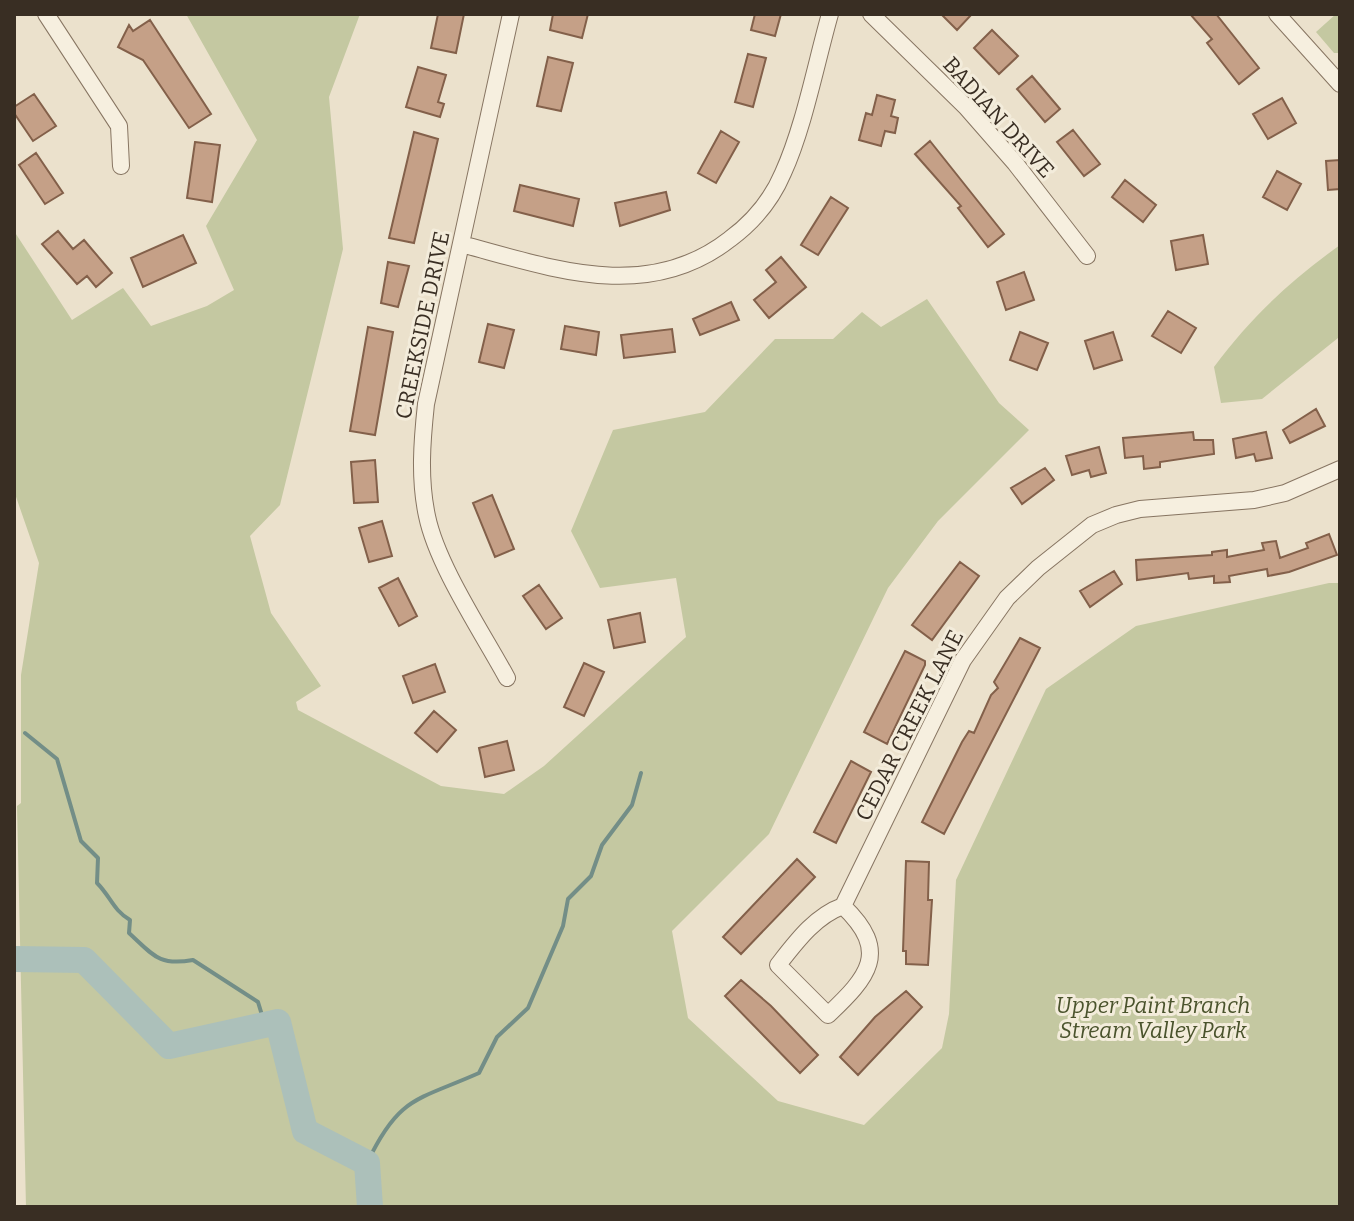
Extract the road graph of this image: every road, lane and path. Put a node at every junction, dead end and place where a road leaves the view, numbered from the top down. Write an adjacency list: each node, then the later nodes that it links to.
1 (46, 14): 7 (street)
2 (511, 14): 8 (street, CREEKSIDE DRIVE)
3 (830, 14): 8 (street)
4 (871, 14): 9 (street, BADIAN DRIVE)
5 (1277, 14): 6 (street)
6 (1340, 84)
7 (121, 166)
8 (461, 244): 11 (street, CREEKSIDE DRIVE)
9 (1087, 256)
10 (1340, 469): 12 (street, CEDAR CREEK LANE)
11 (507, 678)
12 (843, 906): 12 (street)

